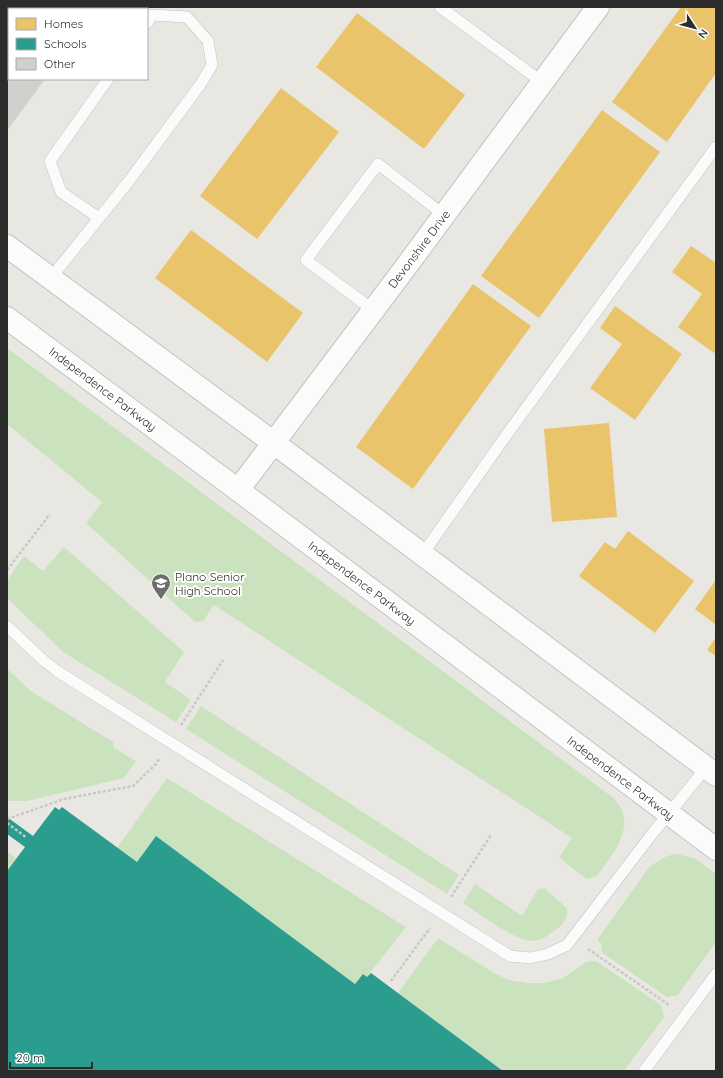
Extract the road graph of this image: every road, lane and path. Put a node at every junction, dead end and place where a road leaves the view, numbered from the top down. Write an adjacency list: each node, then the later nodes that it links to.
1 (440, 7): 5 (lane)
2 (598, 7): 5 (main road, Devonshire Drive)
3 (148, 21): 8 (lane)
4 (107, 80): 8 (lane)
5 (542, 82): 7 (main road, Devonshire Drive)
6 (716, 147): 16 (lane)
7 (444, 215): 11 (main road, Devonshire Drive); 11 (lane)
8 (99, 218): 10 (lane)
9 (7, 246): 10 (main road)
10 (50, 279): 13 (main road)
11 (373, 310): 13 (main road, Devonshire Drive)
12 (7, 318): 14 (main road, Independence Parkway)
13 (274, 443): 14 (main road, Devonshire Drive); 16 (main road)
14 (238, 490): 22 (main road, Independence Parkway)
15 (50, 514): 17 (path)
16 (422, 555): 21 (main road)
17 (7, 570)
18 (7, 626): 20 (lane)
19 (223, 660): 20 (path)
20 (170, 742): 23 (path); 27 (lane)
21 (711, 772): 22 (lane)
22 (668, 813): 26 (main road, Independence Parkway); 27 (lane)
23 (7, 819)
24 (7, 823): 25 (path)
25 (27, 838)
26 (716, 849)
27 (572, 938): 29 (path)
28 (716, 974): 29 (lane)
29 (684, 1016): 30 (lane)
30 (644, 1071)

